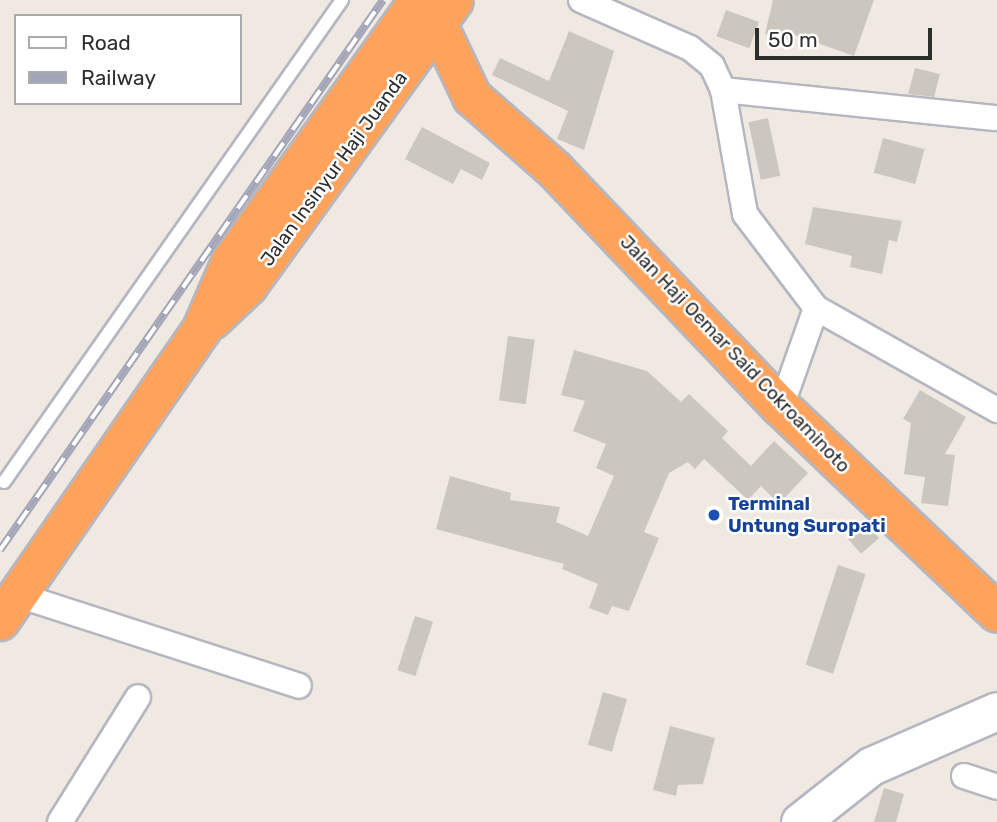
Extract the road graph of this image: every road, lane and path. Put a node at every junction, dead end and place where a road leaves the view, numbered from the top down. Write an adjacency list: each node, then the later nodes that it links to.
1 (342, 0): 11 (lane)
2 (581, 0): 5 (street)
3 (431, 8): 4 (highway, Jalan Insinyur Haji Juanda); 6 (highway)
4 (391, 66): 6 (highway); 12 (highway, Jalan Insinyur Haji Juanda)
5 (723, 90): 7 (street); 8 (street)
6 (472, 97): 9 (highway, Jalan Haji Oemar Said Cokroaminoto)
7 (995, 118)
8 (816, 308): 9 (street); 10 (street)
9 (781, 407): 13 (highway, Jalan Haji Oemar Said Cokroaminoto)
10 (997, 410)
11 (4, 482)
12 (9, 608): 14 (street)
13 (997, 613)
14 (299, 686)
15 (138, 697): 19 (street)
16 (997, 711): 20 (main road)
17 (964, 776): 18 (street)
18 (997, 787)
19 (60, 822)
20 (800, 822)

